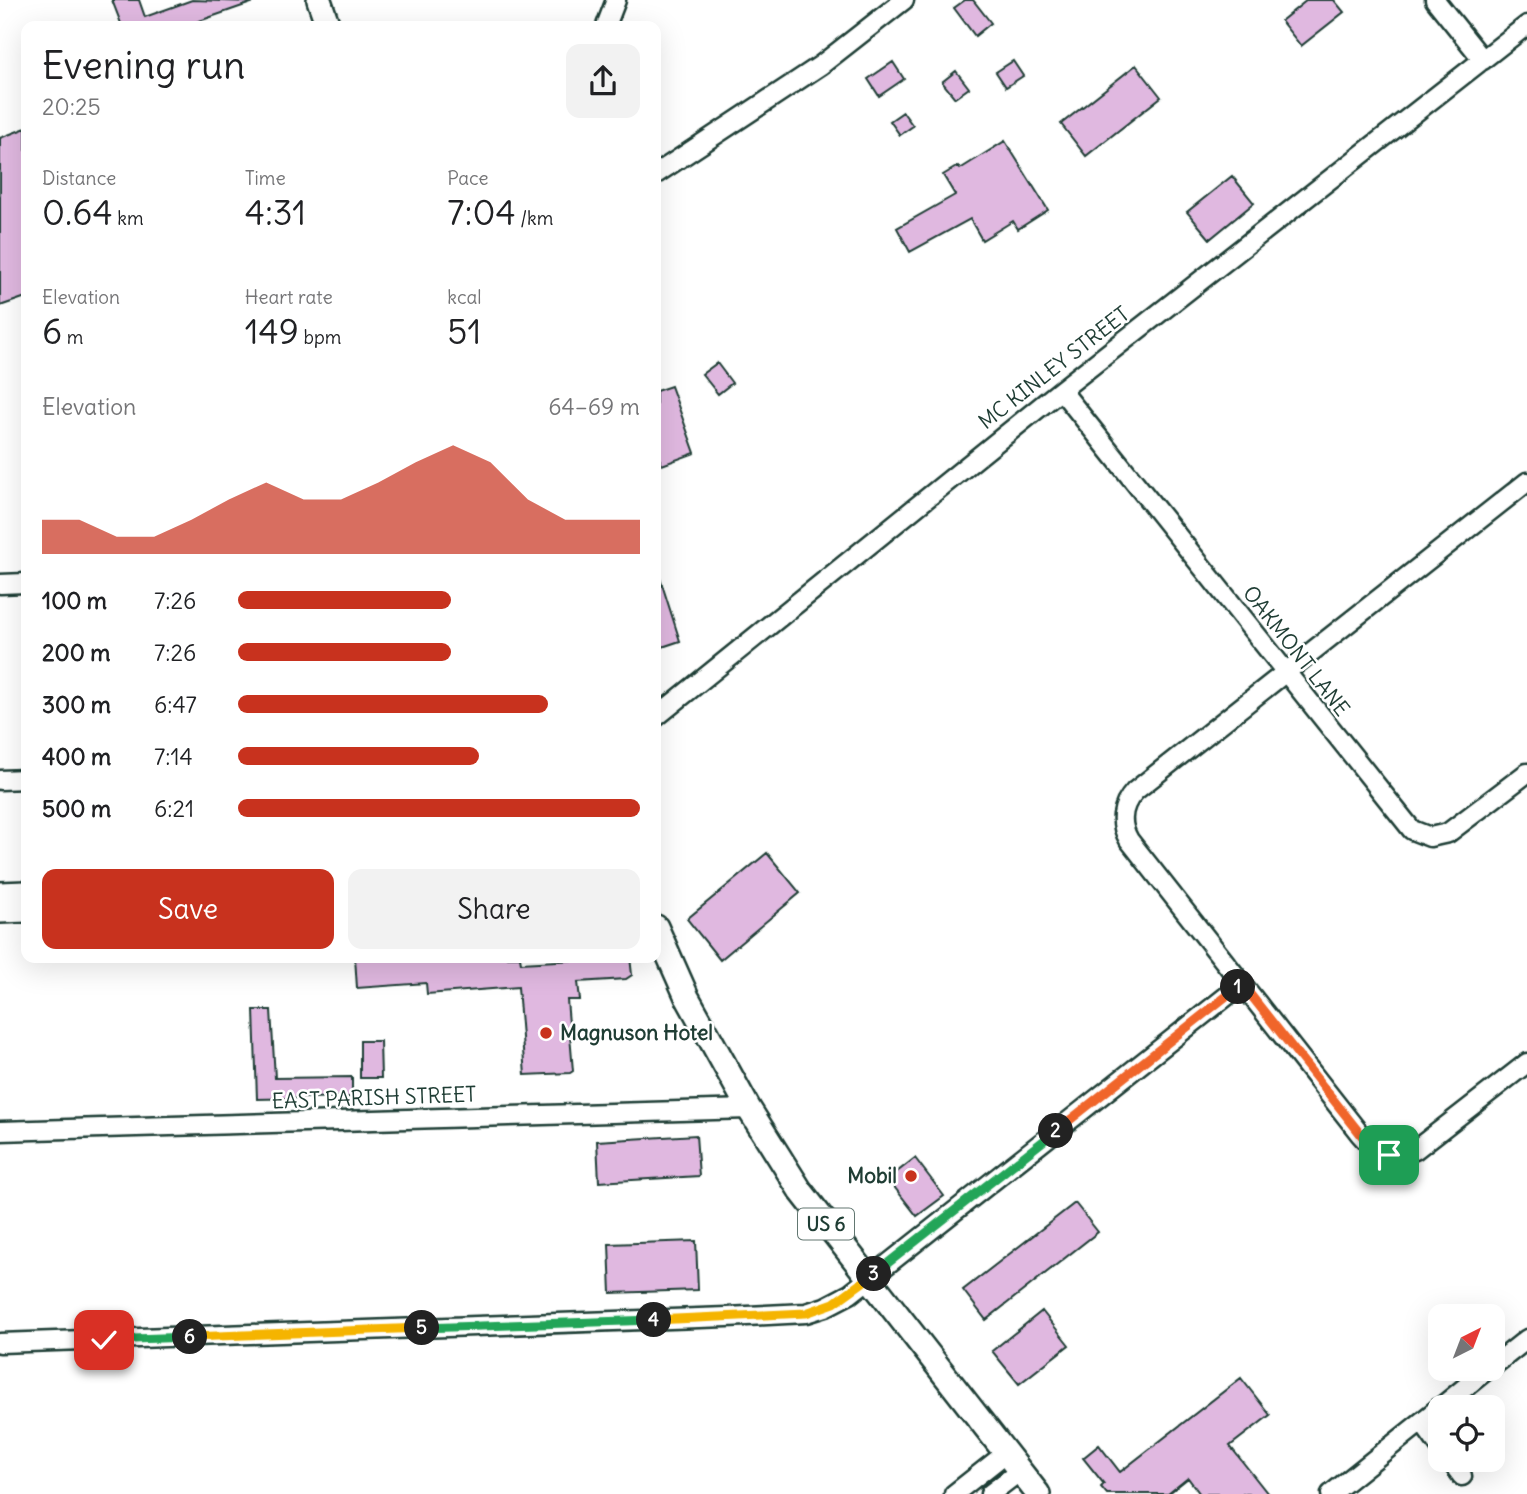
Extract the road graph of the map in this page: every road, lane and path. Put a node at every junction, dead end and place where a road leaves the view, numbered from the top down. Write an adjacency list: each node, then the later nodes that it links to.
1 (319, 0): 5 (main road)
2 (616, 0): 6 (street)
3 (904, 0): 9 (street)
4 (1435, 0): 8 (street)
5 (326, 21)
6 (608, 21)
7 (1527, 25): 8 (street, MC KINLEY STREET)
8 (1483, 60): 10 (street, MC KINLEY STREET)
9 (661, 171)
10 (1061, 390): 14 (street, OAKMONT LANE); 15 (street, MC KINLEY STREET)
11 (1527, 482): 14 (street)
12 (21, 583): 13 (street)
13 (0, 584)
14 (1285, 674): 16 (street, OAKMONT LANE); 24 (street)
15 (661, 712)
16 (1527, 773)
17 (21, 779): 18 (street)
18 (0, 780)
19 (21, 893): 20 (main road)
20 (0, 894)
21 (21, 910): 22 (main road)
22 (0, 911)
23 (661, 939): 26 (main road, US 6)
24 (1242, 984): 25 (street); 28 (street)
25 (1527, 1063)
26 (749, 1109): 27 (street, EAST PARISH STREET); 28 (main road, US 6)
27 (0, 1131)
28 (869, 1278): 30 (street); 37 (main road, US 6)
29 (1527, 1339): 31 (street)
30 (0, 1343)
31 (1505, 1356)
32 (1474, 1381): 33 (street)
33 (1456, 1395)
34 (1428, 1417): 35 (street)
35 (1422, 1422): 36 (street); 43 (street)
36 (1428, 1430)
37 (1013, 1462): 40 (street); 41 (street); 42 (main road, US 6)
38 (1459, 1472): 39 (street)
39 (1462, 1476)
40 (954, 1494)
41 (990, 1494)
42 (1038, 1494)
43 (1331, 1494)

